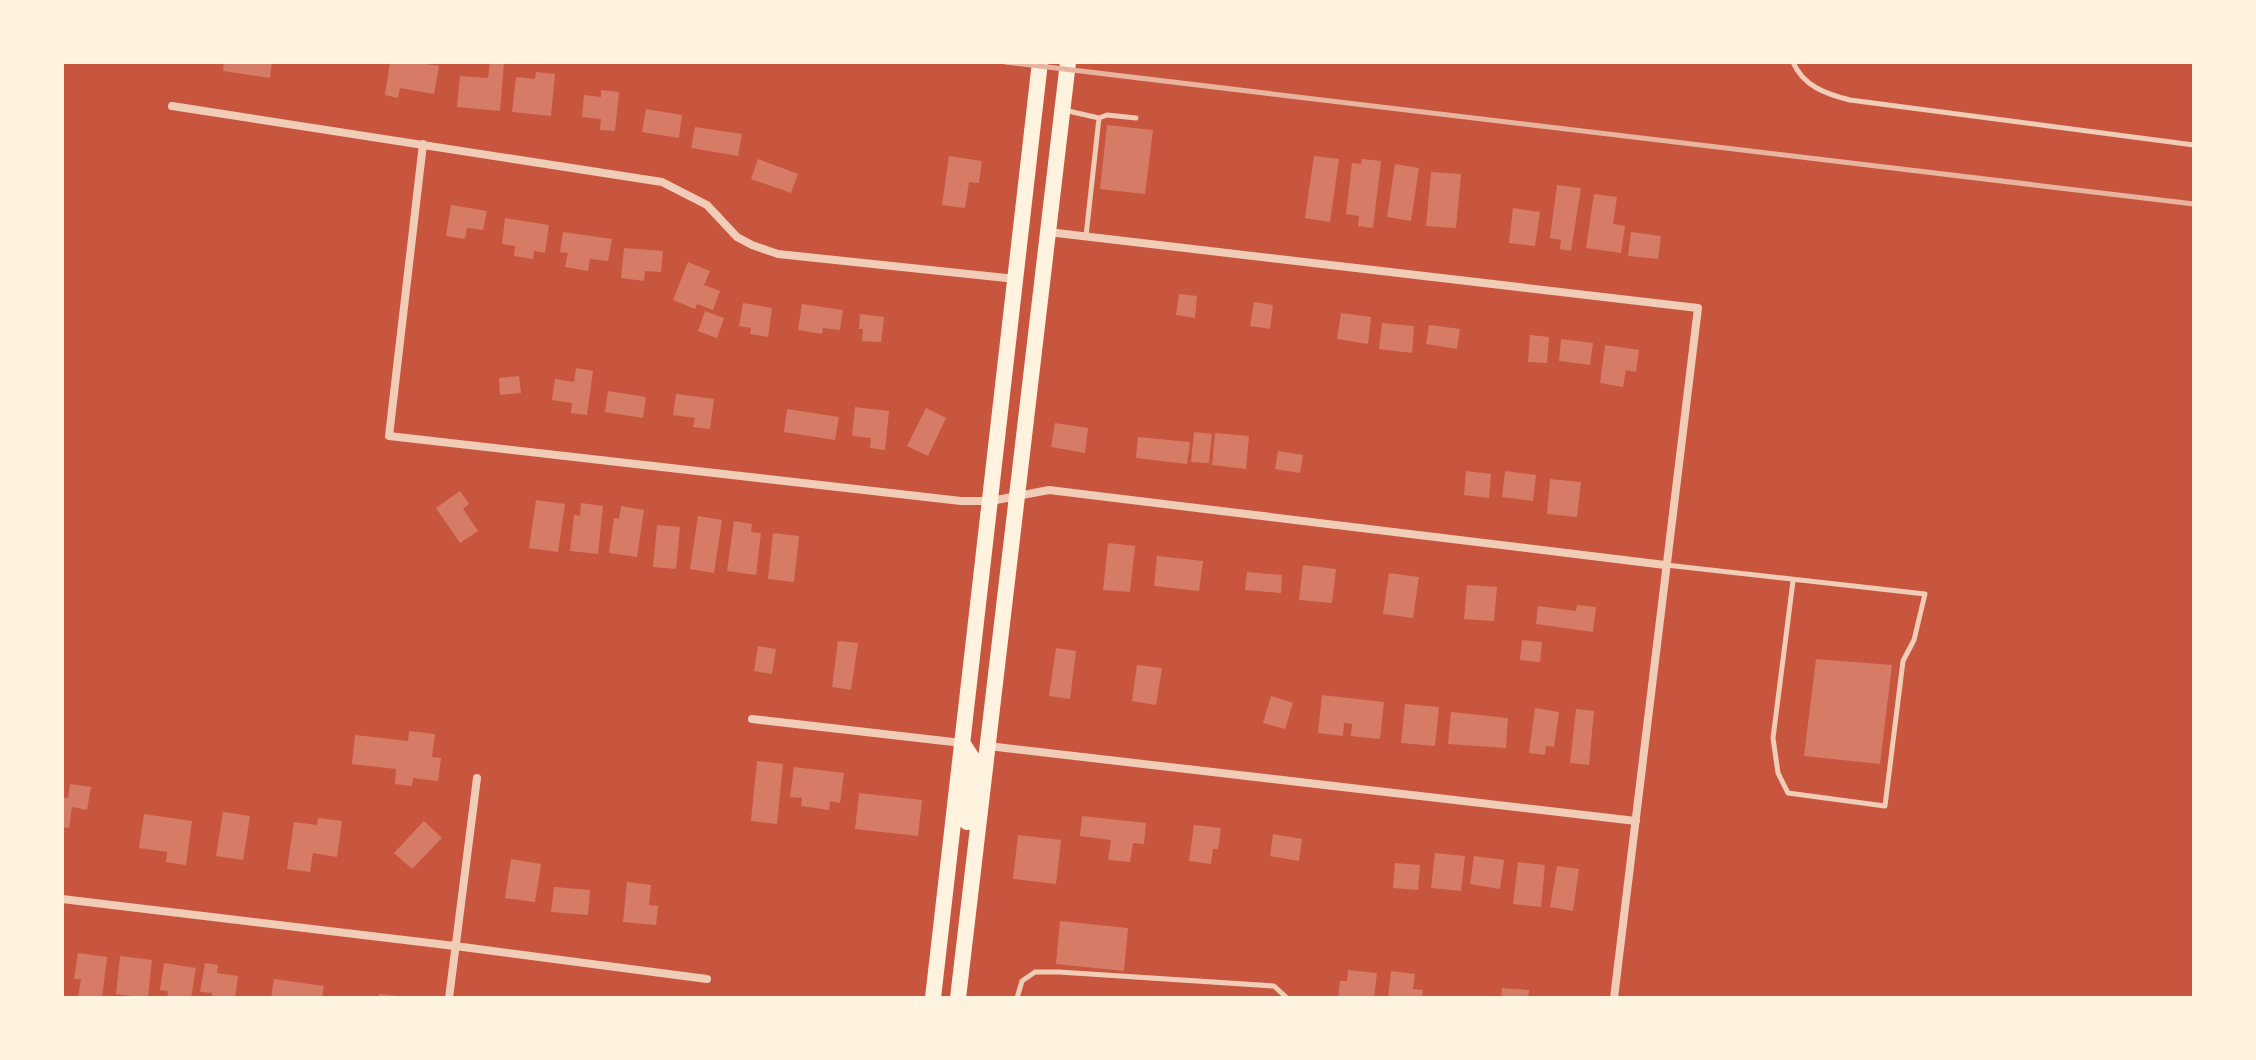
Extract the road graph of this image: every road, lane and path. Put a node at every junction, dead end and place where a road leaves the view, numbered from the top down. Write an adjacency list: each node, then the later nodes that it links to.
1 (1040, 62): 12 (main road)
2 (1068, 62): 5 (main road)
3 (1793, 62): 9 (lane)
4 (172, 106): 8 (street)
5 (1062, 110): 6 (lane); 10 (main road)
6 (1099, 118): 7 (lane); 11 (lane)
7 (1136, 118)
8 (423, 144): 12 (street); 14 (street)
9 (2194, 145)
10 (1048, 232): 11 (street); 13 (main road)
11 (1086, 236): 15 (street)
12 (1016, 279): 14 (main road)
13 (1017, 496): 14 (street); 15 (street); 19 (main road)
14 (991, 501): 18 (main road)
15 (1665, 565): 16 (lane); 21 (street)
16 (1793, 581): 16 (lane)
17 (752, 719): 18 (street)
18 (963, 744): 22 (main road); 27 (main road)
19 (988, 746): 21 (street); 22 (main road)
20 (477, 778): 24 (street)
21 (1636, 821): 31 (street)
22 (973, 866): 28 (main road)
23 (62, 899): 24 (street)
24 (455, 946): 25 (street); 26 (street)
25 (707, 979)
26 (449, 998)
27 (933, 998)
28 (958, 998)
29 (1017, 998): 30 (lane)
30 (1287, 998)
31 (1614, 998)

